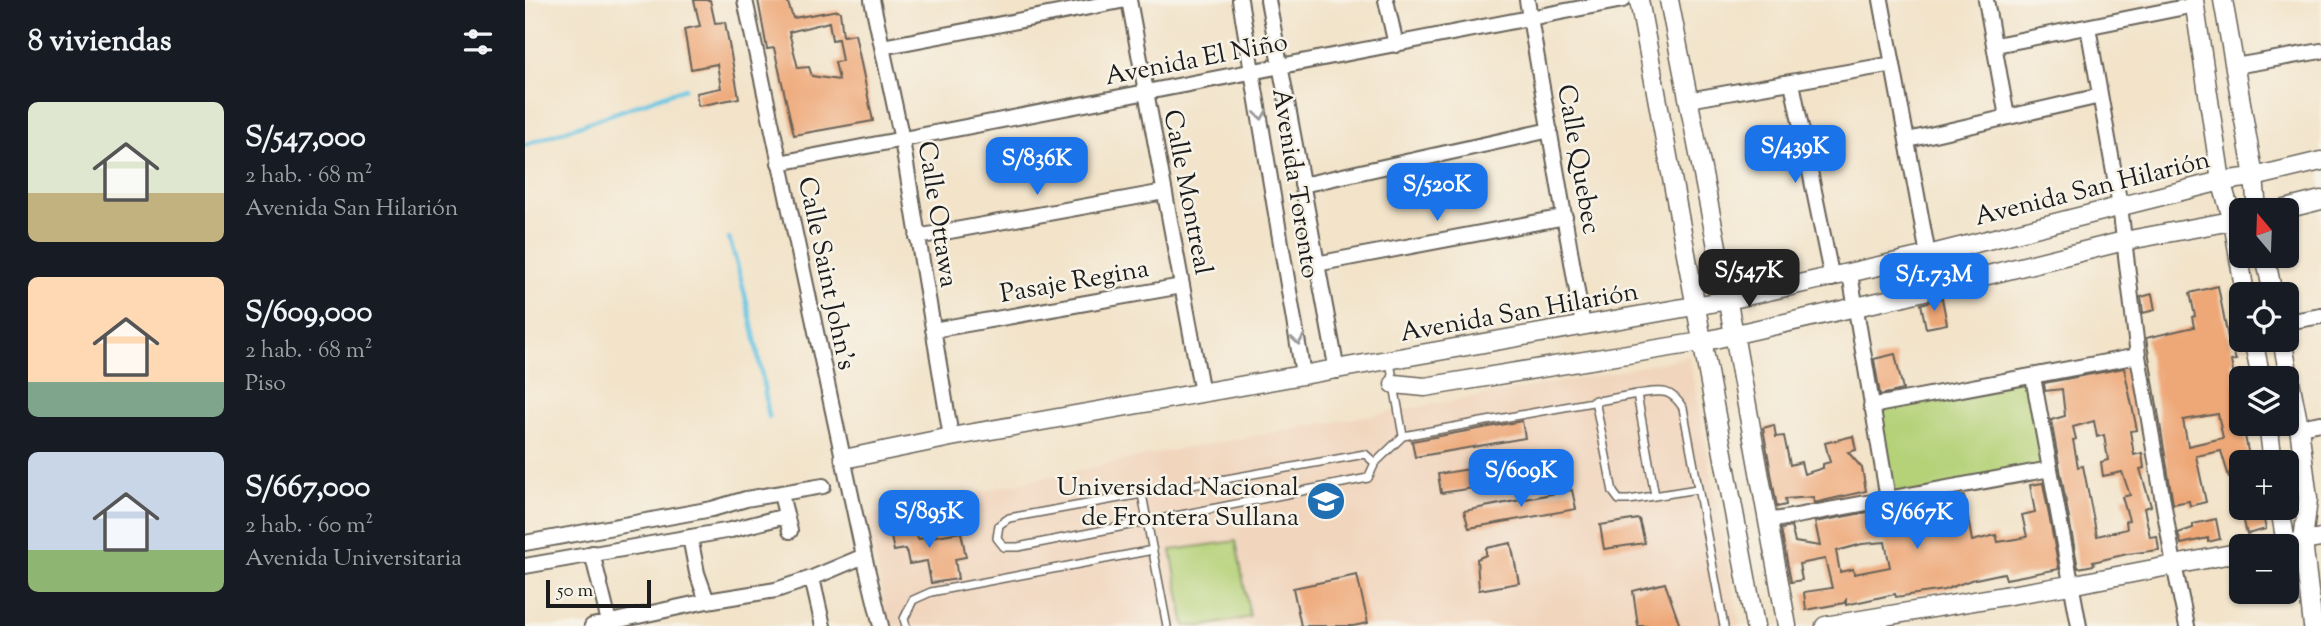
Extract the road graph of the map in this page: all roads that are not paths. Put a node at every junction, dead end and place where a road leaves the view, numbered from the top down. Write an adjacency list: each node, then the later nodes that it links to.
1 (745, 0): 34 (street, Calle Saint John's)
2 (872, 0): 19 (street, Calle Ottawa)
3 (1127, 0): 19 (street); 26 (street, Calle Montreal)
4 (1240, 0): 24 (street, Avenida Toronto)
5 (1268, 0): 22 (street, Avenida Toronto)
6 (1386, 0): 17 (street)
7 (1527, 0): 15 (street, Calle Quebec)
8 (1623, 0): 15 (street, Avenida El Niño)
9 (1639, 0): 54 (street)
10 (1669, 0): 28 (street)
11 (1881, 0): 21 (street)
12 (1986, 0): 18 (street)
13 (2223, 0): 23 (street)
14 (2194, 3): 16 (street); 36 (street)
15 (1531, 17): 17 (street, Avenida El Niño); 30 (street, Calle Quebec)
16 (2088, 27): 18 (street); 27 (street)
17 (1396, 45): 22 (street, Avenida El Niño)
18 (1996, 45): 29 (street)
19 (882, 47): 32 (street, Calle Ottawa)
20 (2321, 51): 23 (street)
21 (1893, 64): 25 (street); 31 (street)
22 (1281, 65): 24 (street, Avenida El Niño); 37 (street, Avenida Toronto)
23 (2235, 66): 35 (street)
24 (1253, 71): 26 (street, Avenida El Niño); 65 (street, Avenida Toronto, one-way to 65)
25 (1792, 83): 28 (street); 51 (street)
26 (1145, 93): 32 (street, Avenida El Niño); 38 (street, Calle Montreal)
27 (2100, 96): 29 (street); 42 (street)
28 (1688, 100): 53 (street)
29 (2007, 117): 31 (street)
30 (1550, 130): 37 (street); 44 (street, Calle Quebec)
31 (1908, 140): 48 (street)
32 (902, 141): 34 (street, Avenida El Niño); 46 (street, Calle Ottawa)
33 (2321, 161): 35 (street, Avenida San Hilarión)
34 (779, 163): 76 (street, Calle Saint John's)
35 (2254, 177): 36 (street, Avenida San Hilarión); 39 (street)
36 (2221, 181): 40 (street); 42 (street, Avenida San Hilarión)
37 (1301, 185): 49 (street, Avenida Toronto)
38 (1164, 192): 46 (street); 52 (street, Calle Montreal)
39 (2256, 198)
40 (2229, 200)
41 (2321, 200): 43 (street)
42 (2120, 206): 47 (street); 48 (street, Avenida San Hilarión)
43 (2299, 206)
44 (1565, 218): 49 (street); 58 (street, Calle Quebec)
45 (2229, 221): 47 (street, Avenida San Hilarión)
46 (917, 237): 59 (street, Calle Ottawa)
47 (2124, 240): 55 (street, Avenida San Hilarión); 62 (street)
48 (1928, 256): 50 (street, Avenida San Hilarión)
49 (1316, 264): 64 (street, Avenida Toronto)
50 (1850, 274): 51 (street, Avenida San Hilarión); 55 (street)
51 (1832, 279): 53 (street, Avenida San Hilarión)
52 (1182, 286): 59 (street, Pasaje Regina); 68 (street, Calle Montreal)
53 (1728, 300): 54 (street, Avenida San Hilarión); 60 (street)
54 (1696, 306): 58 (street, Avenida San Hilarión); 61 (street)
55 (1855, 307): 60 (street, Avenida San Hilarión); 71 (street)
56 (2321, 316): 57 (street)
57 (2299, 320)
58 (1583, 326): 63 (street, Avenida San Hilarión)
59 (933, 330): 75 (street, Calle Ottawa)
60 (1734, 334): 61 (street, Avenida San Hilarión); 86 (street)
61 (1701, 342): 67 (street, Avenida San Hilarión); 110 (street)
62 (2139, 356): 66 (street); 97 (street)
63 (1390, 361): 64 (street, Avenida San Hilarión); 67 (lane)
64 (1337, 371): 65 (street, Avenida San Hilarión)
65 (1303, 374): 68 (street, Avenida San Hilarión)
66 (2033, 377): 71 (street); 78 (street)
67 (1394, 384): 74 (lane)
68 (1202, 393): 75 (street, Avenida San Hilarión)
69 (1637, 394): 70 (lane); 80 (lane); 83 (lane)
70 (1595, 400): 74 (lane); 83 (lane)
71 (1871, 406): 84 (street)
72 (2321, 423): 73 (street)
73 (2299, 427): 89 (street)
74 (1403, 436): 77 (lane)
75 (951, 437): 76 (street, Avenida San Hilarión)
76 (844, 459): 95 (street, Calle Saint John's)
77 (1375, 463): 82 (lane); 87 (lane)
78 (2050, 469): 84 (street); 100 (street)
79 (823, 486): 81 (street)
80 (1697, 489): 83 (lane); 109 (lane)
81 (781, 494): 85 (street); 91 (street)
82 (1142, 494): 87 (lane); 87 (lane)
83 (1655, 496)
84 (1888, 499): 86 (street)
85 (786, 516): 88 (street); 90 (street)
86 (1769, 521): 111 (street)
87 (1148, 522): 92 (lane)
88 (790, 531)
89 (2298, 534)
90 (690, 537): 93 (street); 101 (street)
91 (525, 543)
92 (1153, 550): 107 (lane); 108 (lane)
93 (593, 553): 98 (street); 103 (street)
94 (2229, 554): 97 (street)
95 (864, 556): 99 (street); 106 (street, Calle Saint John's)
96 (2299, 557): 114 (street)
97 (2174, 565): 100 (street); 113 (street)
98 (525, 566)
99 (812, 578): 101 (street); 105 (street)
100 (2070, 584): 102 (street); 112 (street)
101 (707, 601): 103 (street)
102 (2078, 621)
103 (610, 624): 104 (street)
104 (592, 626)
105 (823, 626)
106 (881, 626)
107 (906, 626)
108 (1167, 626)
109 (1724, 626)
110 (1755, 626)
111 (1787, 626)
112 (1825, 626)
113 (2187, 626)
114 (2313, 626)

